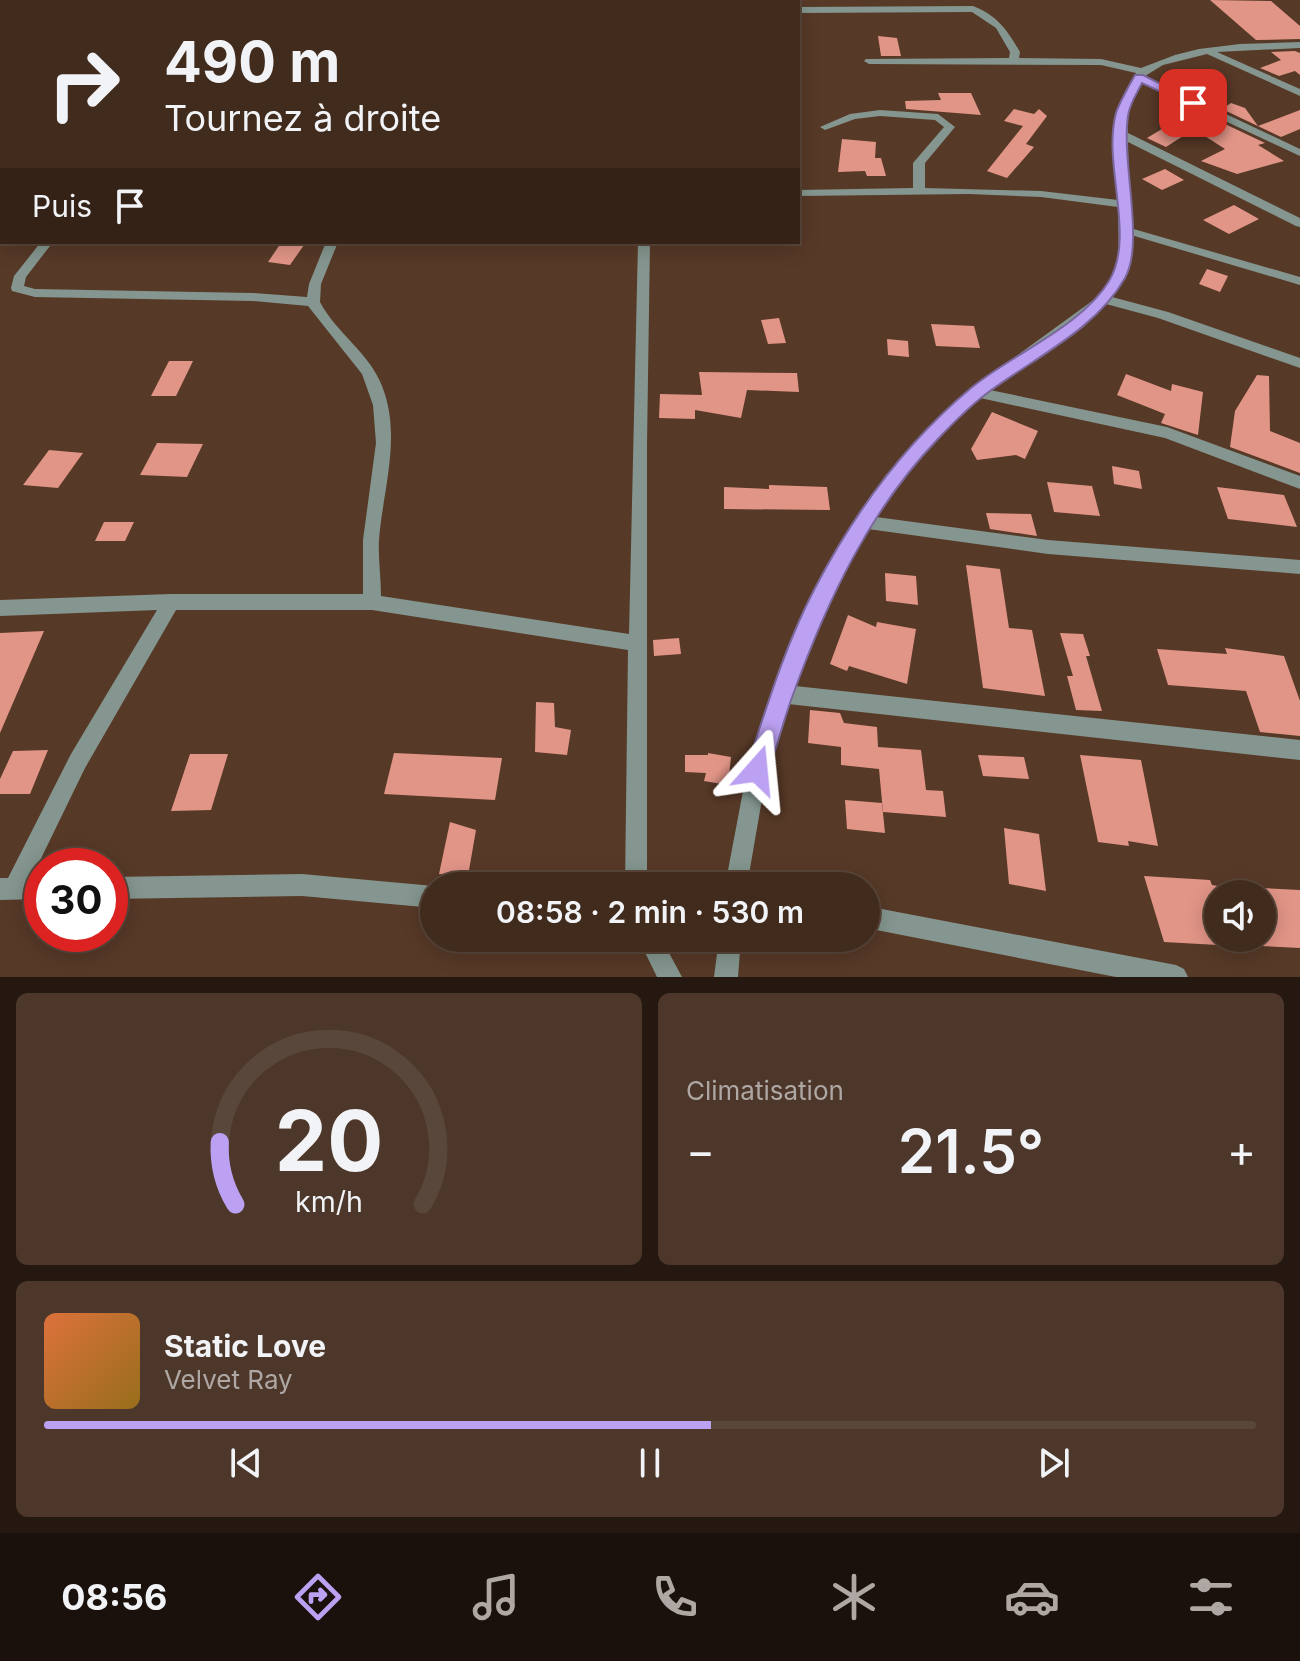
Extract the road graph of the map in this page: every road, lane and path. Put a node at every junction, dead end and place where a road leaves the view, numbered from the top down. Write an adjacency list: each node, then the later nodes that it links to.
1 (966, 0): 2 (street)
2 (973, 9): 3 (street); 7 (street)
3 (800, 10)
4 (1300, 45): 5 (street)
5 (1209, 52): 8 (street); 9 (street)
6 (869, 61): 7 (street)
7 (1016, 61): 8 (street)
8 (1141, 74): 11 (street); 12 (street)
9 (1300, 93)
10 (825, 127): 13 (street)
11 (1121, 134): 15 (street); 16 (street)
12 (1300, 153)
13 (919, 191): 14 (street); 15 (street)
14 (800, 193)
15 (1123, 204): 17 (street)
16 (1300, 223)
17 (1125, 230): 21 (street); 22 (street)
18 (45, 244): 23 (street)
19 (331, 244): 23 (street)
20 (644, 244): 32 (street)
21 (1300, 281)
22 (1104, 299): 24 (street); 25 (street)
23 (313, 302): 30 (street)
24 (1300, 363)
25 (977, 392): 26 (street); 27 (street)
26 (1300, 483)
27 (864, 522): 28 (street); 33 (street)
28 (1300, 567)
29 (171, 602): 30 (street); 31 (street); 37 (street)
30 (372, 602): 32 (street)
31 (0, 608)
32 (636, 643): 35 (street)
33 (782, 694): 34 (street); 36 (street)
34 (1300, 750)
35 (636, 872)
36 (739, 872)
37 (7, 888)
38 (128, 888): 39 (street)
39 (420, 896)
40 (880, 920): 45 (street)
41 (657, 952): 43 (street)
42 (729, 952): 44 (street)
43 (670, 977)
44 (726, 977)
45 (1176, 977)

